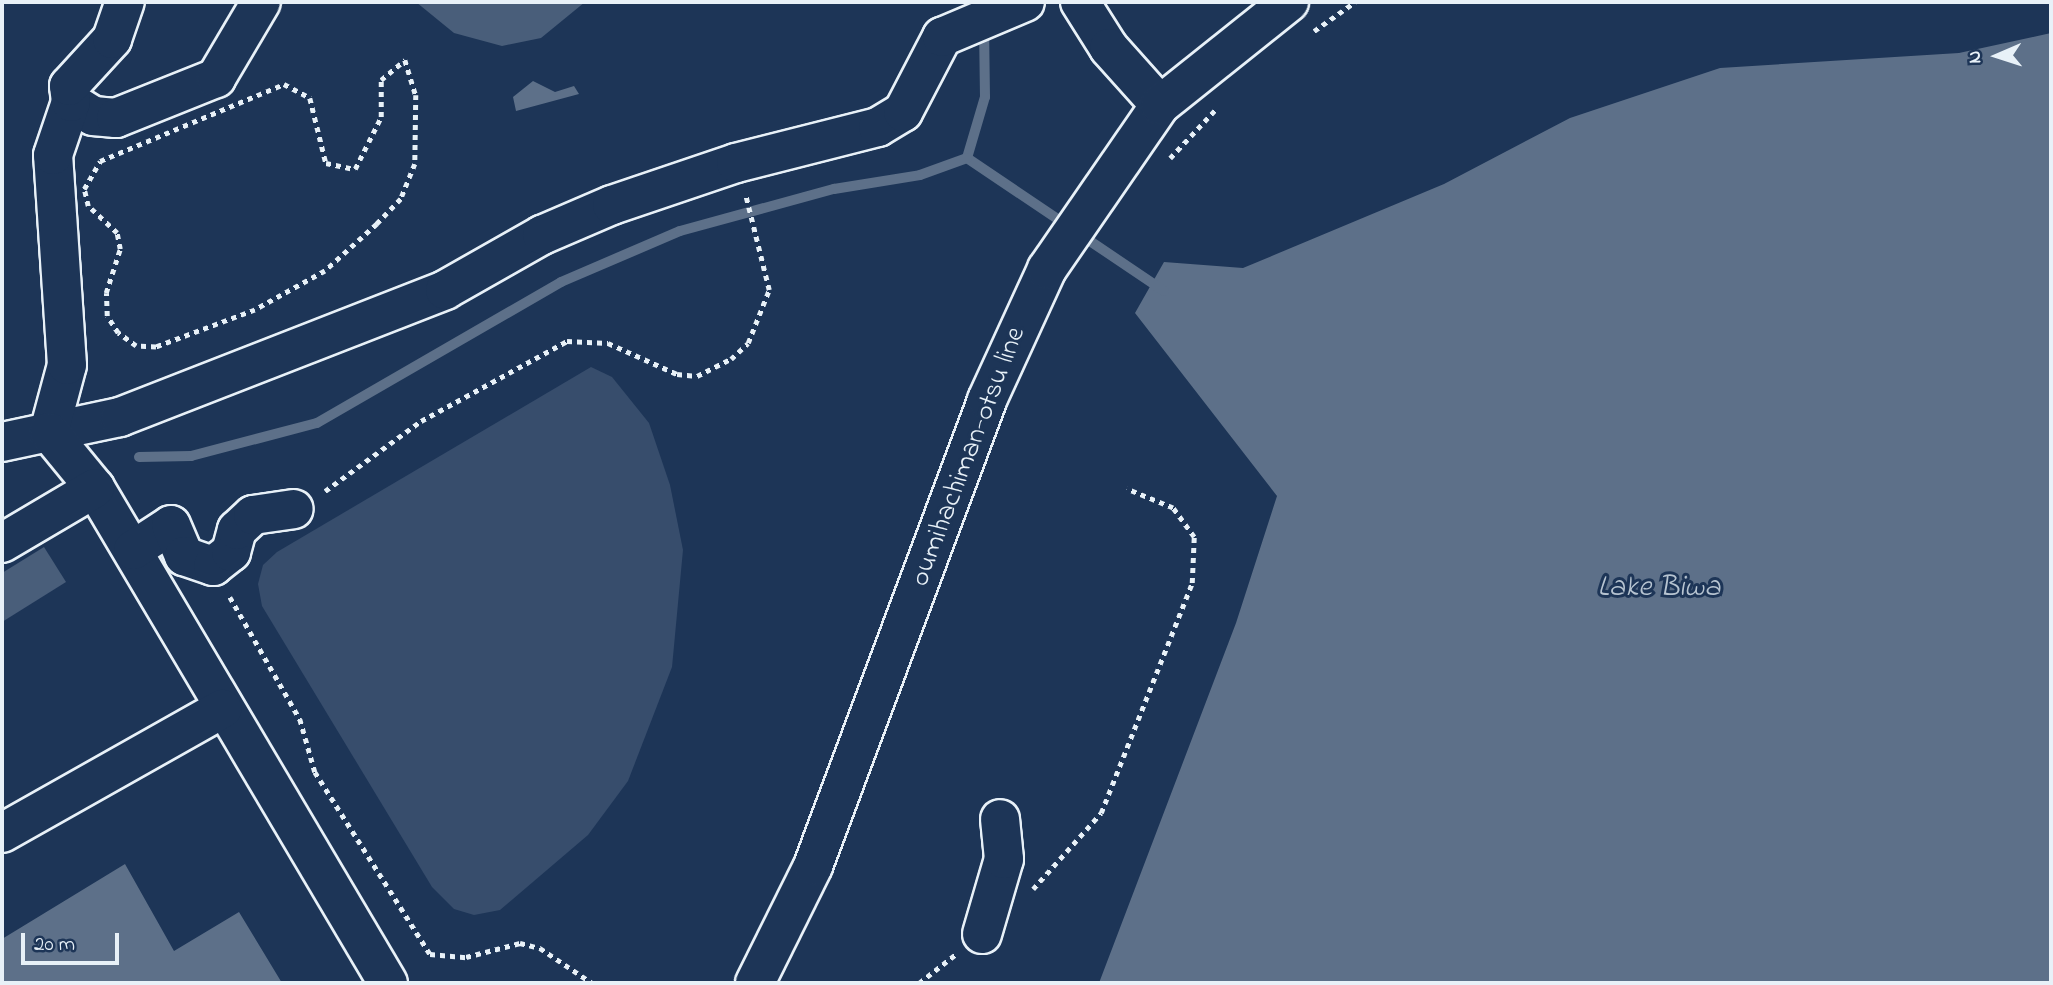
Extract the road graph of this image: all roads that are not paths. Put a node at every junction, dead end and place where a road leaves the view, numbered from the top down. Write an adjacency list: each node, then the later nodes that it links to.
1 (124, 2): 6 (street)
2 (261, 2): 6 (street)
3 (1025, 2): 8 (street)
4 (1080, 2): 7 (street)
5 (1289, 2): 7 (street, oumihachiman-otsu line)
6 (71, 102): 8 (street)
7 (1160, 105): 19 (street, oumihachiman-otsu line)
8 (49, 432): 9 (street); 10 (street)
9 (2, 442)
10 (95, 488): 12 (street); 13 (street)
11 (294, 509): 13 (street)
12 (2, 543)
13 (133, 551): 14 (street)
14 (222, 709): 16 (street); 18 (street)
15 (1000, 819): 17 (street)
16 (2, 833)
17 (982, 934)
18 (388, 983)
19 (755, 983)

